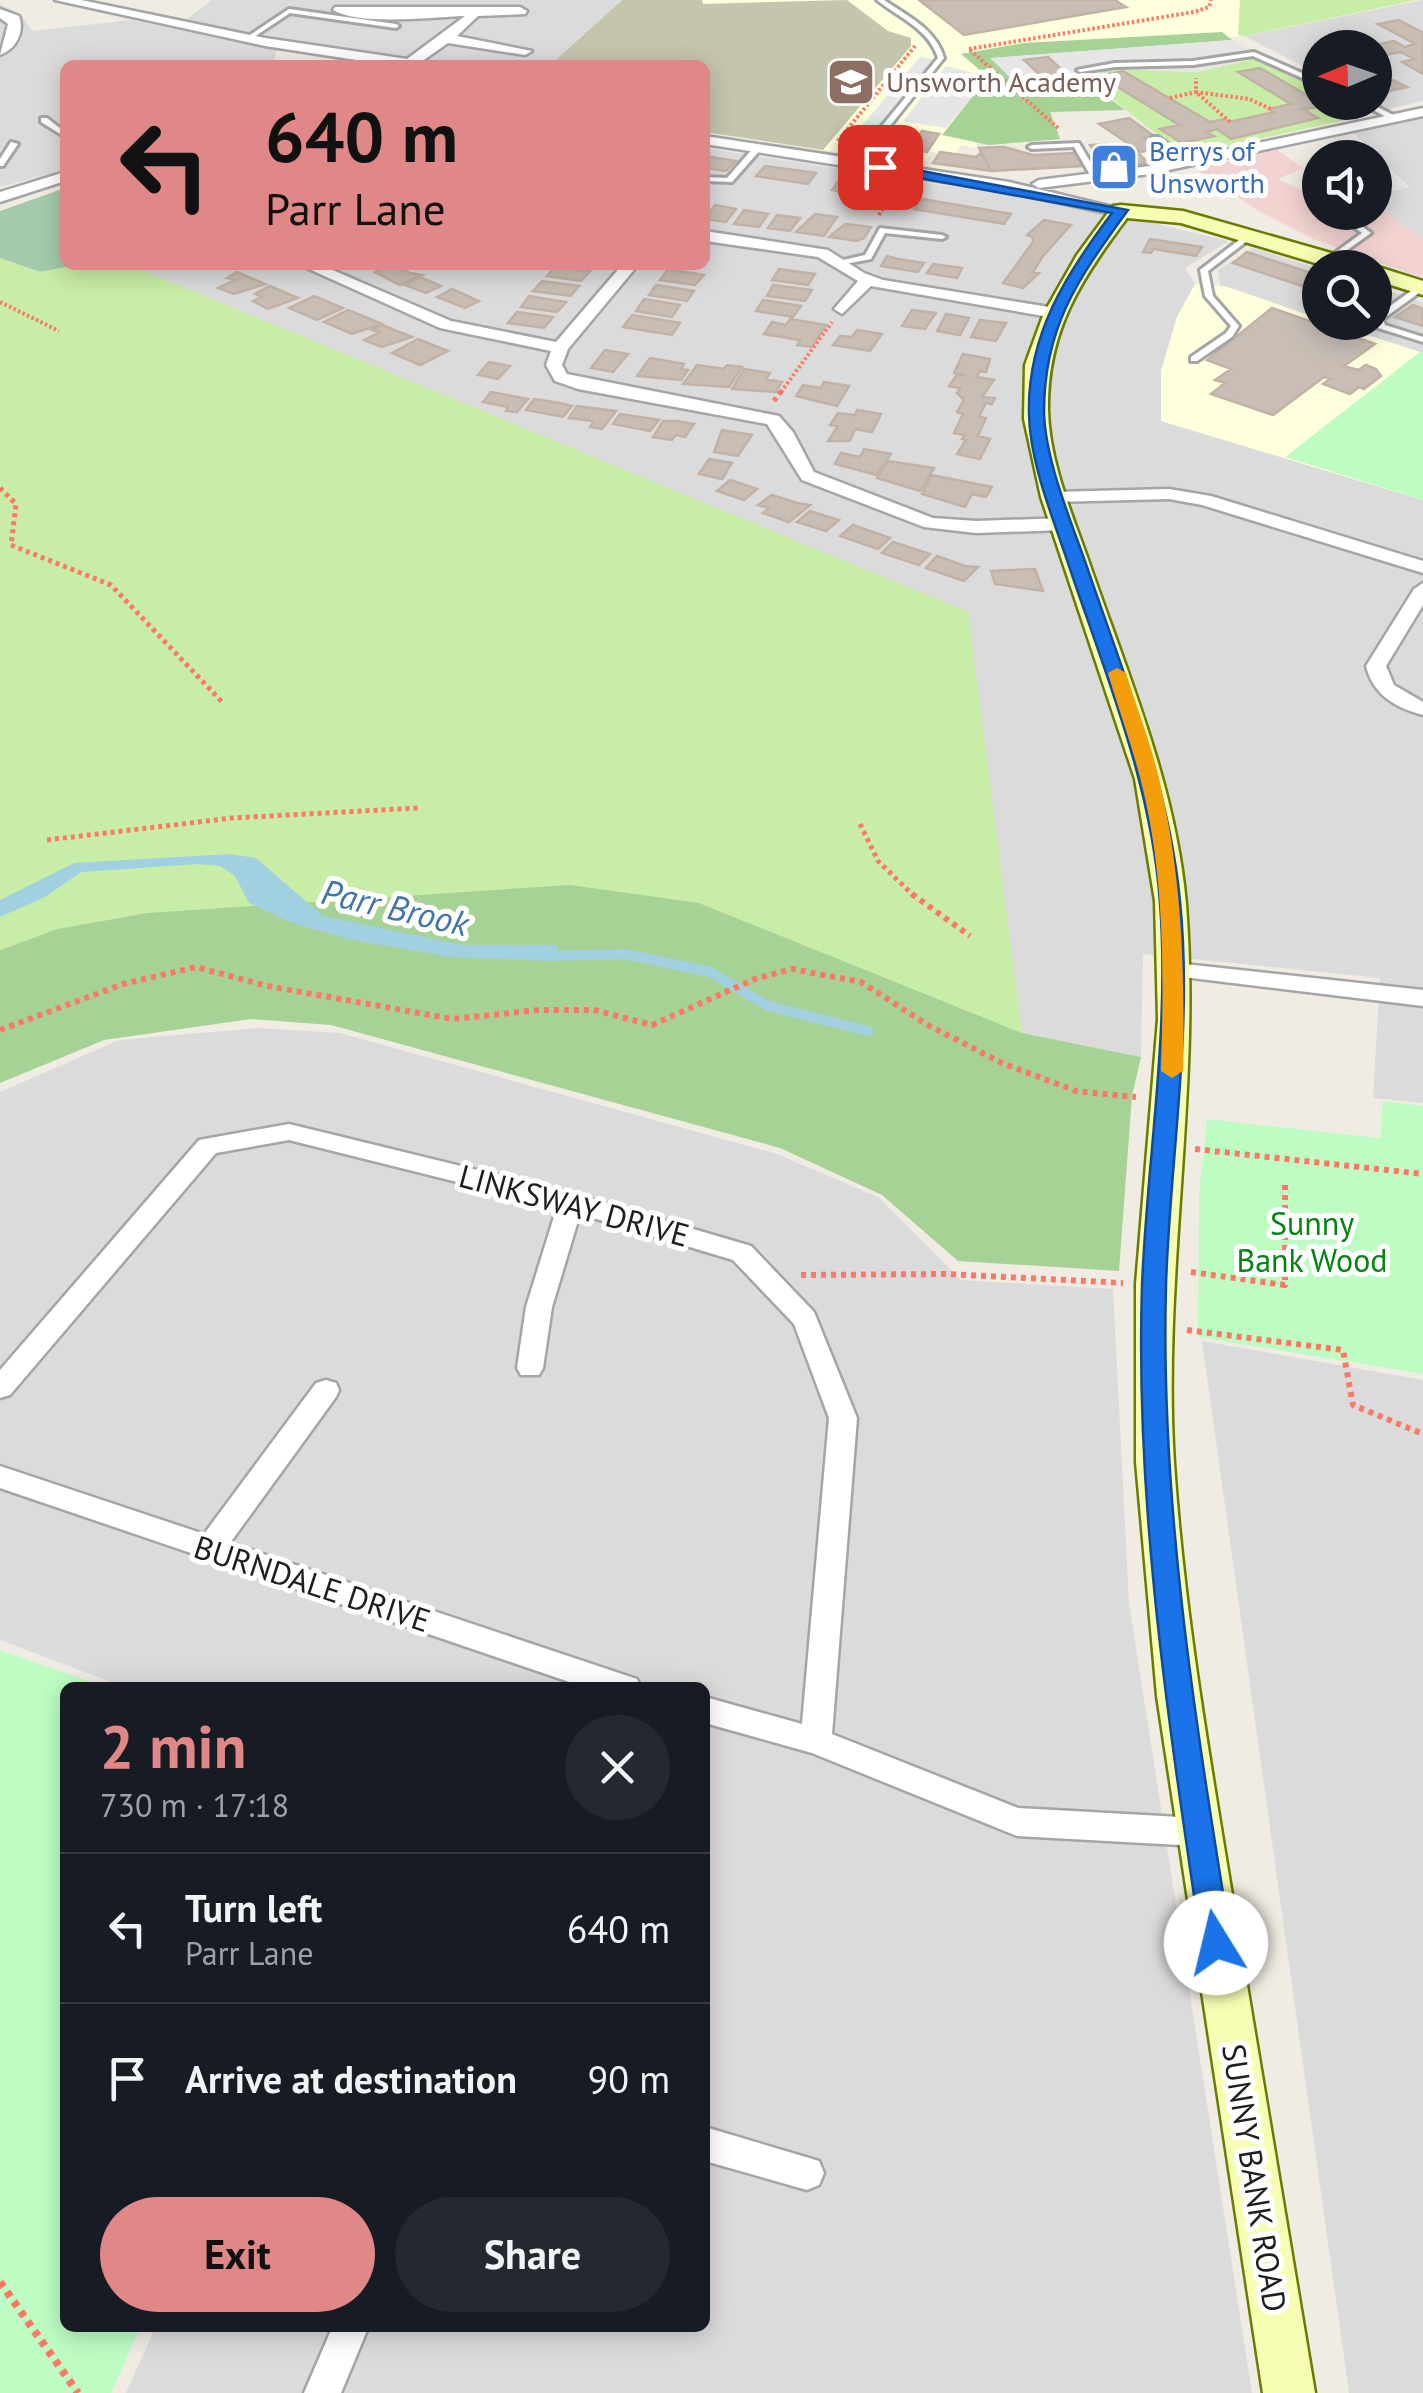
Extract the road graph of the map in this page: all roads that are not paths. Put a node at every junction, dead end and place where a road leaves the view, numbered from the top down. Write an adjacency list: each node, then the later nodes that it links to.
1 (62, 0): 8 (street)
2 (880, 0): 27 (lane)
3 (340, 10): 5 (street)
4 (520, 11): 5 (street)
5 (472, 12): 9 (street)
6 (0, 13): 10 (street)
7 (396, 26): 8 (lane)
8 (250, 38): 12 (street)
9 (444, 38): 11 (street); 13 (street)
10 (0, 51)
11 (525, 51)
12 (388, 60)
13 (418, 60)
14 (1080, 70): 15 (lane)
15 (1302, 76)
16 (1423, 112): 18 (street)
17 (1392, 117): 18 (lane)
18 (1395, 118): 26 (street)
19 (44, 120): 20 (lane)
20 (60, 131)
21 (1155, 139): 26 (lane)
22 (710, 141): 25 (street)
23 (14, 144): 28 (lane)
24 (1032, 147): 30 (lane)
25 (758, 148): 27 (street); 31 (lane)
26 (1189, 162): 30 (street)
27 (856, 163): 32 (street)
28 (0, 164)
29 (60, 178): 33 (street)
30 (1096, 178): 32 (street)
31 (710, 179)
32 (1009, 188): 34 (street)
33 (2, 195)
34 (1121, 210): 36 (street); 48 (street, SUNNY BANK ROAD)
35 (1362, 230): 40 (lane)
36 (1252, 235): 39 (street); 51 (lane)
37 (710, 237): 41 (street)
38 (942, 237): 41 (lane)
39 (1302, 250)
40 (1345, 250)
41 (842, 263): 45 (street)
42 (320, 270): 50 (street)
43 (626, 270): 50 (street)
44 (1392, 278): 46 (street)
45 (868, 280): 47 (street); 48 (street)
46 (1422, 288): 49 (lane)
47 (842, 309)
48 (1055, 312): 52 (street, SUNNY BANK ROAD)
49 (1423, 340)
50 (560, 348): 52 (street)
51 (1194, 359)
52 (1059, 510): 53 (street); 56 (street, SUNNY BANK ROAD)
53 (1423, 567)
54 (1423, 589): 55 (street)
55 (1423, 709)
56 (1175, 970): 57 (street); 67 (street, SUNNY BANK ROAD)
57 (1423, 998)
58 (571, 1202): 59 (street); 60 (street, LINKSWAY DRIVE); 66 (street, LINKSWAY DRIVE)
59 (530, 1368)
60 (0, 1388)
61 (326, 1390): 63 (street)
62 (0, 1477): 63 (street, BURNDALE DRIVE)
63 (209, 1550): 64 (street, BURNDALE DRIVE)
64 (608, 1682)
65 (710, 1711): 66 (street)
66 (816, 1741): 67 (street)
67 (1198, 1832): 72 (street, SUNNY BANK ROAD)
68 (710, 2145): 69 (street)
69 (807, 2173)
70 (348, 2332): 71 (street)
71 (322, 2393)
72 (1288, 2393)

